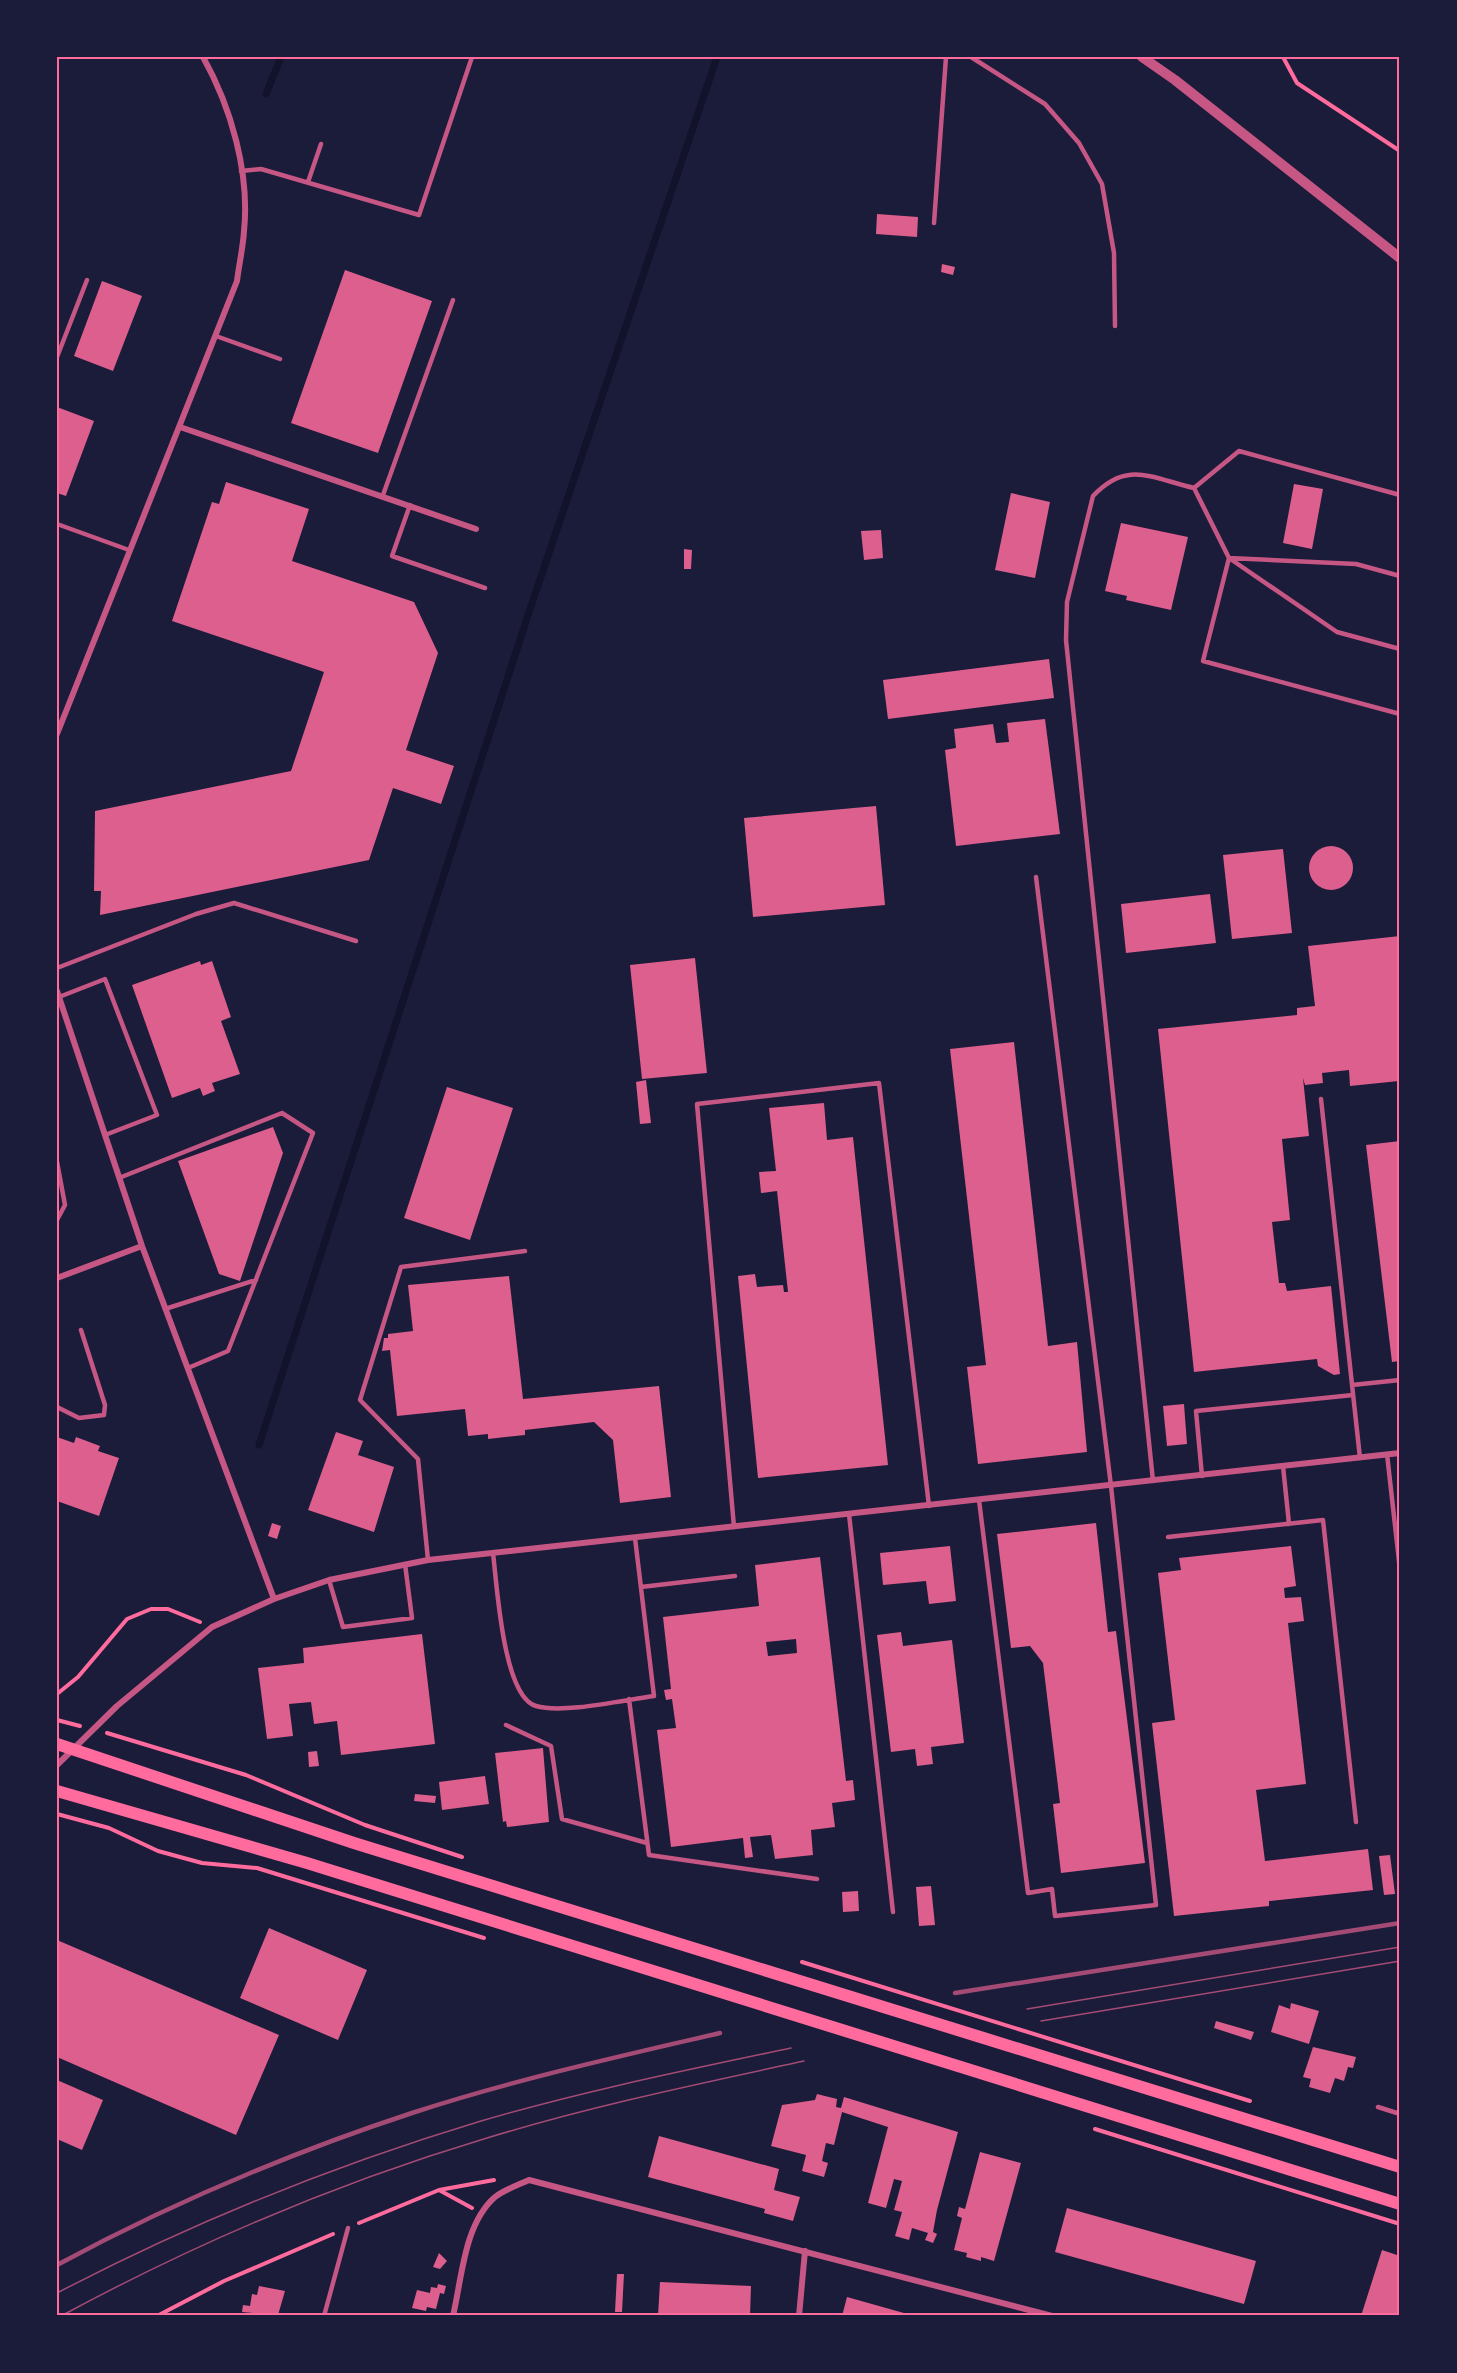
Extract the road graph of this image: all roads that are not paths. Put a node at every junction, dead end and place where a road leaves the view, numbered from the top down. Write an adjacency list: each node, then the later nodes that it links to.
1 (203, 57): 7 (street)
2 (472, 57): 8 (lane)
3 (946, 57): 9 (lane)
4 (971, 57): 13 (lane)
5 (1142, 57): 10 (street)
6 (321, 144): 8 (lane)
7 (241, 171): 8 (lane); 14 (street)
8 (308, 182)
9 (934, 223)
10 (1400, 258)
11 (87, 280): 15 (lane)
12 (453, 300): 19 (lane)
13 (1115, 326)
14 (216, 336): 16 (lane); 17 (street)
15 (57, 357)
16 (280, 359)
17 (180, 427): 19 (street); 24 (street)
18 (1194, 488): 20 (lane); 25 (lane); 56 (lane)
19 (383, 495): 21 (street)
20 (1400, 495)
21 (410, 505): 23 (street); 27 (lane)
22 (57, 524): 24 (lane)
23 (476, 529)
24 (129, 550): 30 (street)
25 (1229, 558): 26 (lane); 28 (lane); 29 (lane)
26 (1400, 576)
27 (485, 588)
28 (1400, 649)
29 (1400, 714)
30 (57, 734)
31 (1036, 877): 57 (lane)
32 (356, 941): 33 (lane)
33 (57, 968)
34 (58, 994): 36 (street); 36 (lane)
35 (1322, 1099): 48 (lane)
36 (105, 1135): 38 (street)
37 (57, 1162): 39 (lane)
38 (119, 1178): 40 (street); 43 (lane)
39 (57, 1220)
40 (142, 1246): 42 (street); 44 (street)
41 (525, 1251): 67 (lane)
42 (57, 1278)
43 (256, 1280): 44 (lane); 46 (lane)
44 (165, 1309): 46 (street)
45 (81, 1330): 50 (lane)
46 (188, 1368): 73 (street)
47 (1400, 1380): 48 (lane)
48 (1352, 1385): 49 (lane)
49 (1353, 1395): 53 (lane); 55 (lane)
50 (57, 1407)
51 (1400, 1453): 52 (street)
52 (1388, 1454): 53 (street); 61 (lane)
53 (1360, 1458): 54 (street)
54 (1283, 1466): 55 (street); 62 (lane)
55 (1202, 1476): 56 (street)
56 (1154, 1481): 57 (street)
57 (1111, 1486): 58 (street); 58 (lane)
58 (979, 1500): 59 (street)
59 (929, 1506): 60 (street); 63 (lane)
60 (849, 1515): 63 (street); 83 (lane)
61 (1397, 1519): 69 (lane)
62 (1288, 1524): 64 (lane); 80 (lane)
63 (734, 1527): 65 (street)
64 (1168, 1537)
65 (635, 1538): 66 (street); 72 (lane)
66 (493, 1553): 67 (street); 74 (lane)
67 (428, 1560): 68 (street)
68 (405, 1564): 71 (street); 71 (lane)
69 (1400, 1570)
70 (735, 1576): 72 (lane)
71 (329, 1580): 73 (street)
72 (641, 1587): 74 (lane)
73 (274, 1599): 77 (street)
74 (629, 1699): 81 (lane)
75 (506, 1725): 81 (lane)
76 (57, 1744): 77 (main road)
77 (73, 1749): 78 (street); 86 (main road)
78 (57, 1765)
79 (57, 1791): 87 (main road)
80 (1356, 1822)
81 (647, 1843): 82 (lane)
82 (817, 1879)
83 (893, 1912)
84 (1378, 2107): 85 (lane)
85 (1400, 2114)
86 (1400, 2167)
87 (1400, 2204)
88 (348, 2228): 90 (lane)
89 (805, 2251): 91 (street); 92 (street); 93 (street)
90 (324, 2316)
91 (453, 2316)
92 (799, 2316)
93 (1052, 2316)

